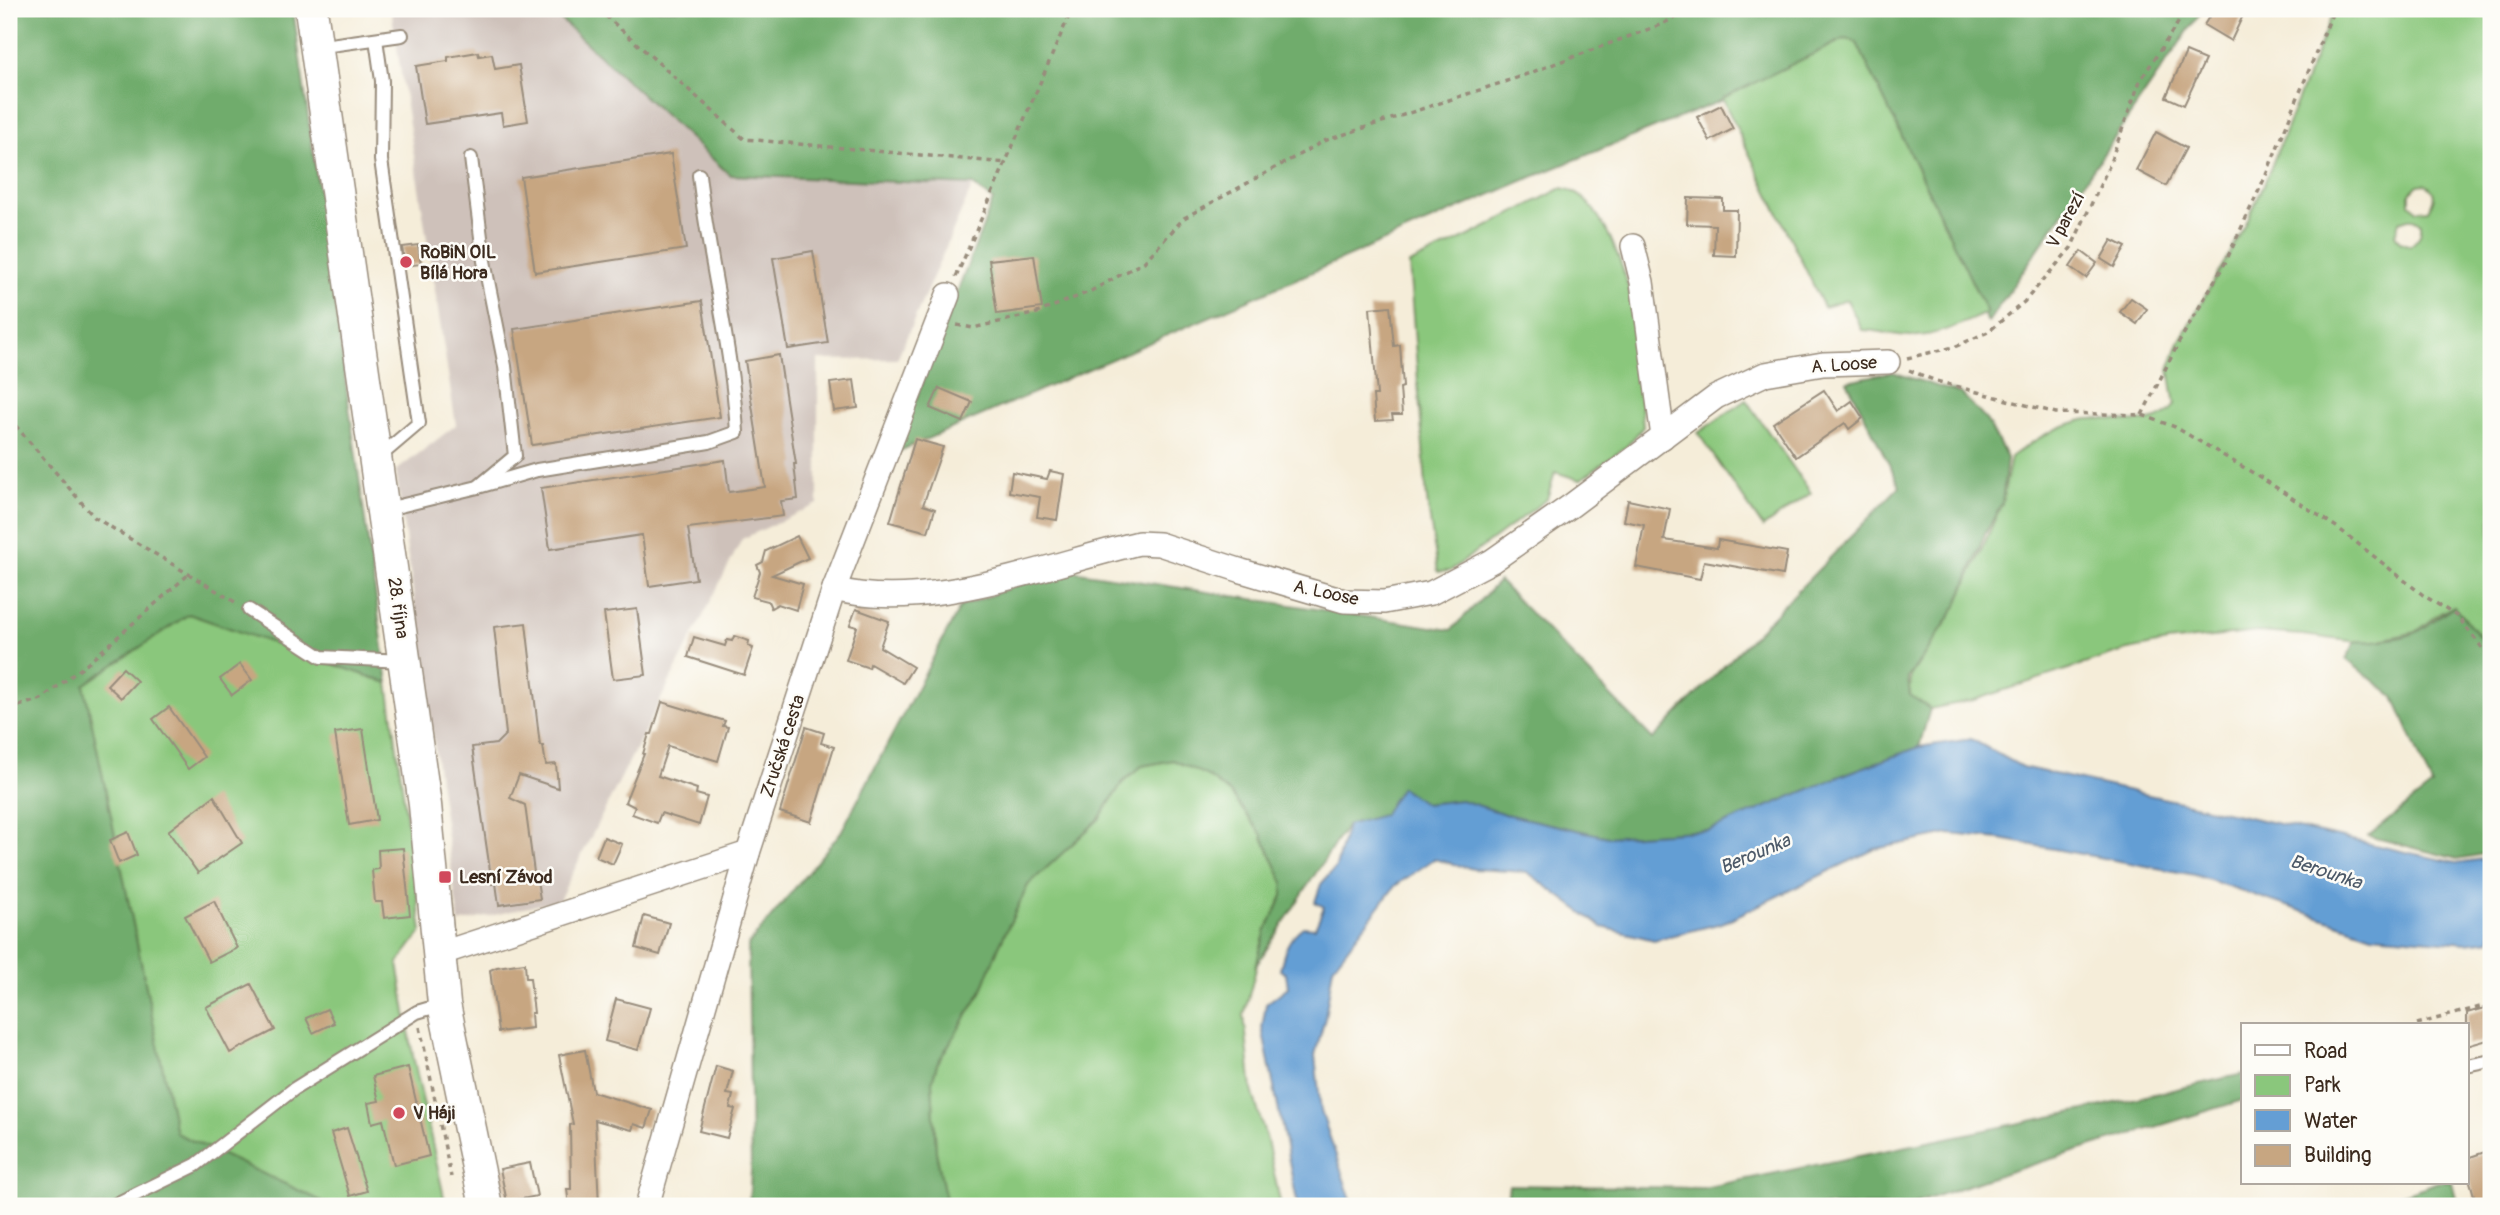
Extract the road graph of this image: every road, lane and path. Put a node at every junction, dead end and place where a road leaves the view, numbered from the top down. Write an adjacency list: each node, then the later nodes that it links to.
1 (311, 9): 9 (main road, 28. října)
2 (598, 9): 11 (path)
3 (1072, 9): 11 (path)
4 (1693, 9): 15 (path)
5 (2187, 9): 16 (path, V parezí)
6 (2334, 9): 17 (path)
7 (402, 35): 8 (lane)
8 (376, 39): 9 (lane); 20 (lane)
9 (316, 47): 20 (main road, 28. října)
10 (471, 158): 21 (lane)
11 (1007, 163): 14 (path)
12 (699, 175): 21 (lane)
13 (1633, 246): 19 (street)
14 (948, 295): 15 (street, Zručská cesta)
15 (938, 321): 24 (street, Zručská cesta)
16 (1888, 362): 17 (path); 19 (street, A. Loose)
17 (2142, 415): 26 (path)
18 (9, 418): 23 (path)
19 (1664, 437): 24 (street, A. Loose)
20 (376, 460): 22 (main road, 28. října)
21 (478, 487): 22 (lane)
22 (383, 510): 27 (main road, 28. října)
23 (189, 574): 25 (path); 28 (path)
24 (834, 589): 29 (street, Zručská cesta)
25 (249, 610): 27 (lane)
26 (2491, 659)
27 (405, 661): 30 (main road, 28. října)
28 (9, 709)
29 (748, 853): 30 (street); 39 (street, Zručská cesta)
30 (439, 954): 32 (main road, 28. října)
31 (2491, 1004): 33 (path)
32 (430, 1008): 36 (path); 37 (lane); 38 (main road, 28. října)
33 (2421, 1023)
34 (2491, 1061): 35 (lane)
35 (2468, 1066)
36 (452, 1181)
37 (112, 1206)
38 (486, 1206)
39 (647, 1206)

